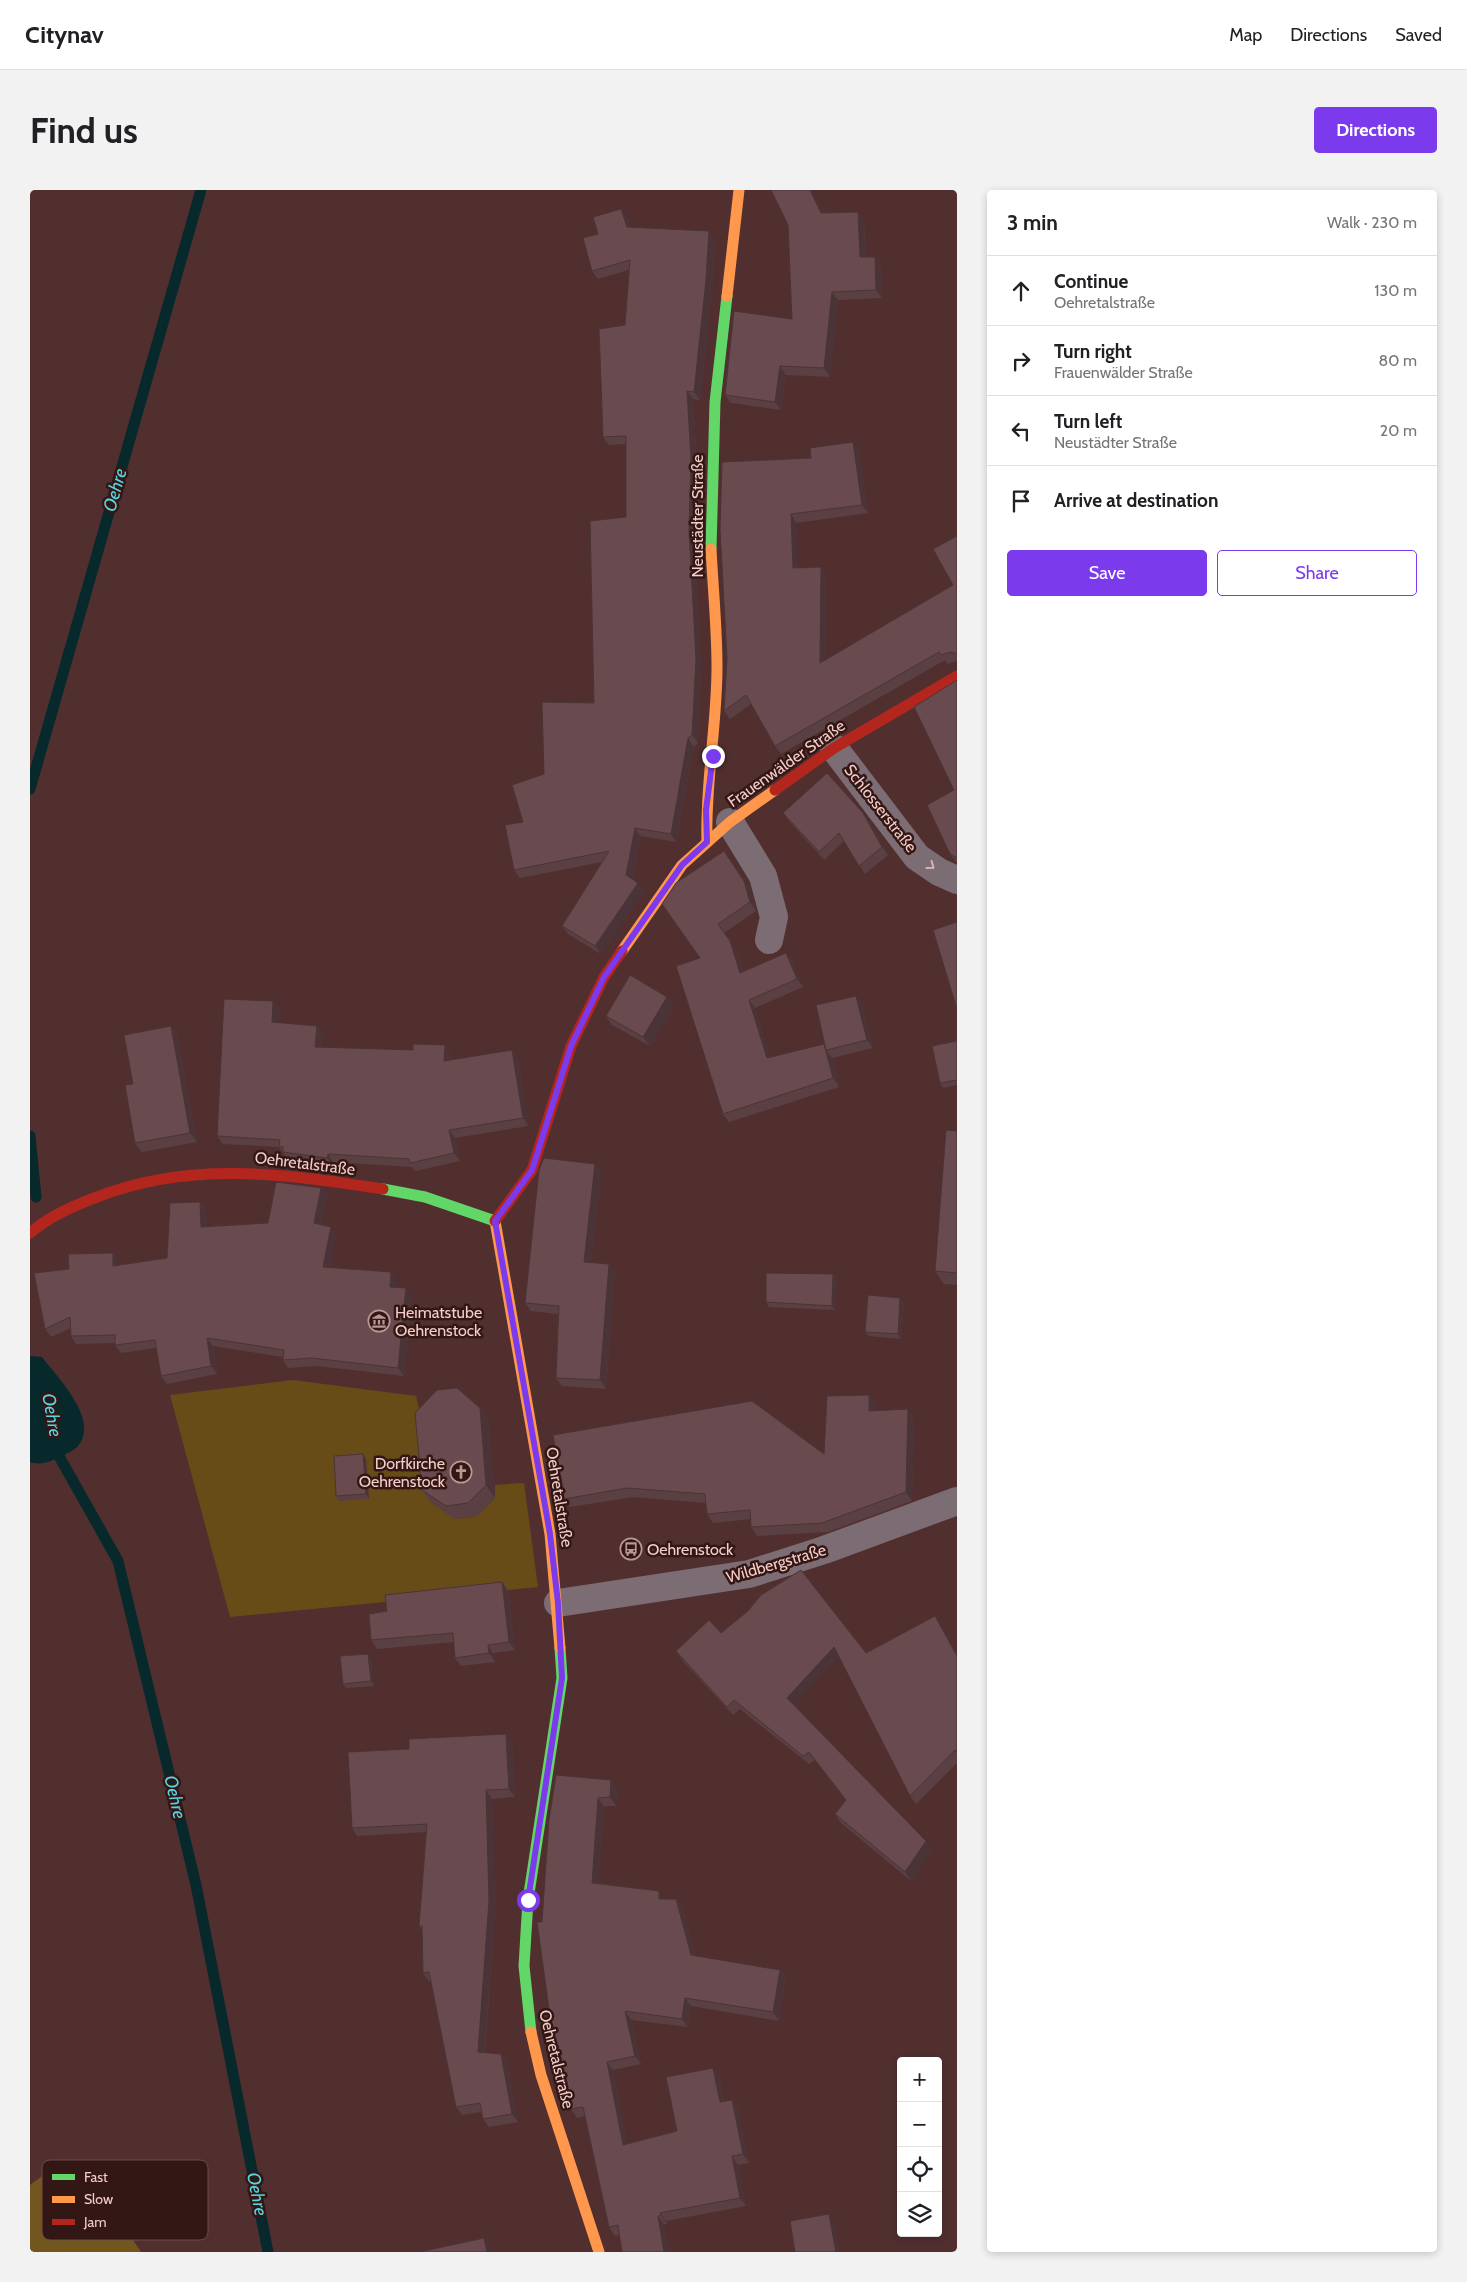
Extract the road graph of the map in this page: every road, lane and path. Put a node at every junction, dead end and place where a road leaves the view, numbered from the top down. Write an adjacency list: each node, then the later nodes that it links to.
1 (739, 190): 5 (street, Neustädter Straße)
2 (957, 676): 3 (street, Frauenwälder Straße)
3 (834, 748): 4 (street, Frauenwälder Straße); 6 (street, Schlosserstraße, one-way to 6)
4 (730, 822): 5 (street, Frauenwälder Straße); 7 (street)
5 (707, 842): 8 (street, Frauenwälder Straße)
6 (957, 880)
7 (769, 940)
8 (495, 1221): 9 (street, Oehretalstraße); 11 (street, Oehretalstraße)
9 (30, 1233)
10 (957, 1501): 11 (street, Wildbergstraße)
11 (558, 1603): 12 (street, Oehretalstraße)
12 (599, 2252)

